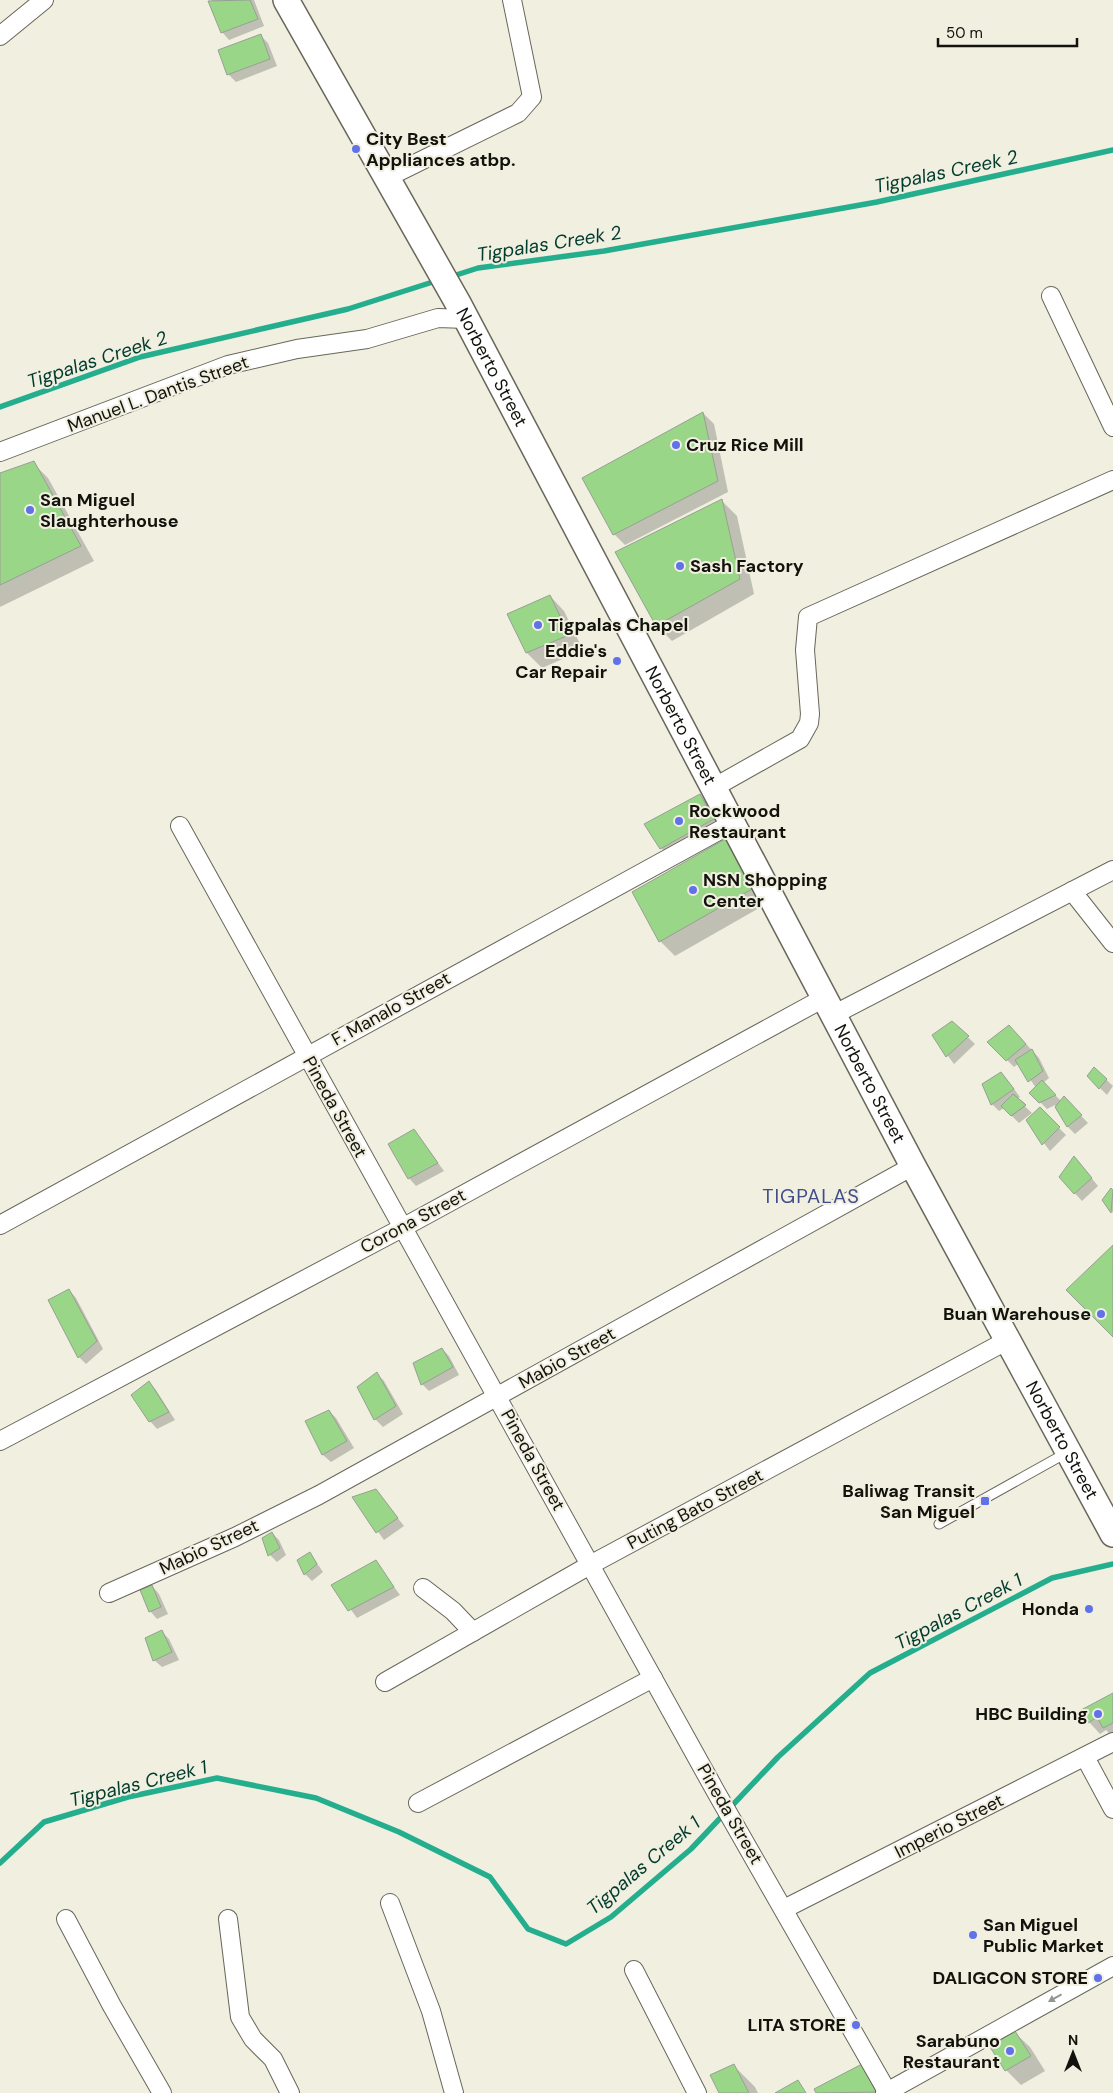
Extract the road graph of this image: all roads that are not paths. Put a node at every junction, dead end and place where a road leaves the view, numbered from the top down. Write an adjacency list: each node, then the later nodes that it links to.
1 (44, 0): 4 (street)
2 (286, 0): 5 (main road, Norberto Street)
3 (512, 0): 5 (street)
4 (0, 36)
5 (386, 178): 7 (main road, Norberto Street)
6 (1051, 296): 8 (street)
7 (463, 312): 9 (street, Manuel L. Dantis Street); 11 (main road, Norberto Street)
8 (1113, 427)
9 (0, 452)
10 (1113, 480): 11 (street)
11 (713, 788): 12 (main road, Norberto Street)
12 (731, 824): 17 (main road, Norberto Street); 18 (street, F. Manalo Street)
13 (180, 826): 18 (street, Pineda Street)
14 (1113, 870): 15 (street, Corona Street)
15 (1072, 891): 16 (street); 17 (street, Corona Street)
16 (1113, 943)
17 (828, 1006): 19 (main road, Norberto Street); 21 (street, Corona Street)
18 (307, 1055): 20 (street, F. Manalo Street); 21 (street, Pineda Street)
19 (912, 1166): 22 (main road, Norberto Street); 23 (street, Mabio Street)
20 (0, 1225)
21 (402, 1228): 23 (street, Pineda Street); 24 (street, Corona Street)
22 (1008, 1340): 25 (main road, Norberto Street); 28 (street, Puting Bato Street)
23 (498, 1396): 28 (street, Pineda Street); 30 (street, Mabio Street)
24 (0, 1441)
25 (1068, 1452): 26 (lane); 27 (main road, Norberto Street)
26 (939, 1524)
27 (1113, 1534)
28 (590, 1565): 31 (street, Puting Bato Street); 32 (street, Pineda Street)
29 (423, 1588): 31 (street)
30 (108, 1593)
31 (473, 1632): 33 (street, Puting Bato Street)
32 (653, 1678): 36 (street); 39 (street, Pineda Street)
33 (385, 1682)
34 (1113, 1742): 35 (street, Imperio Street)
35 (1085, 1757): 37 (street); 39 (street, Imperio Street)
36 (418, 1803)
37 (1113, 1808)
38 (390, 1903): 46 (street)
39 (784, 1909): 48 (street, Pineda Street)
40 (228, 1919): 45 (street)
41 (66, 1920): 44 (street)
42 (1113, 1966): 48 (street, one-way to 48)
43 (634, 1970): 47 (street)
44 (162, 2093)
45 (290, 2093)
46 (454, 2093)
47 (697, 2093)
48 (887, 2093)

